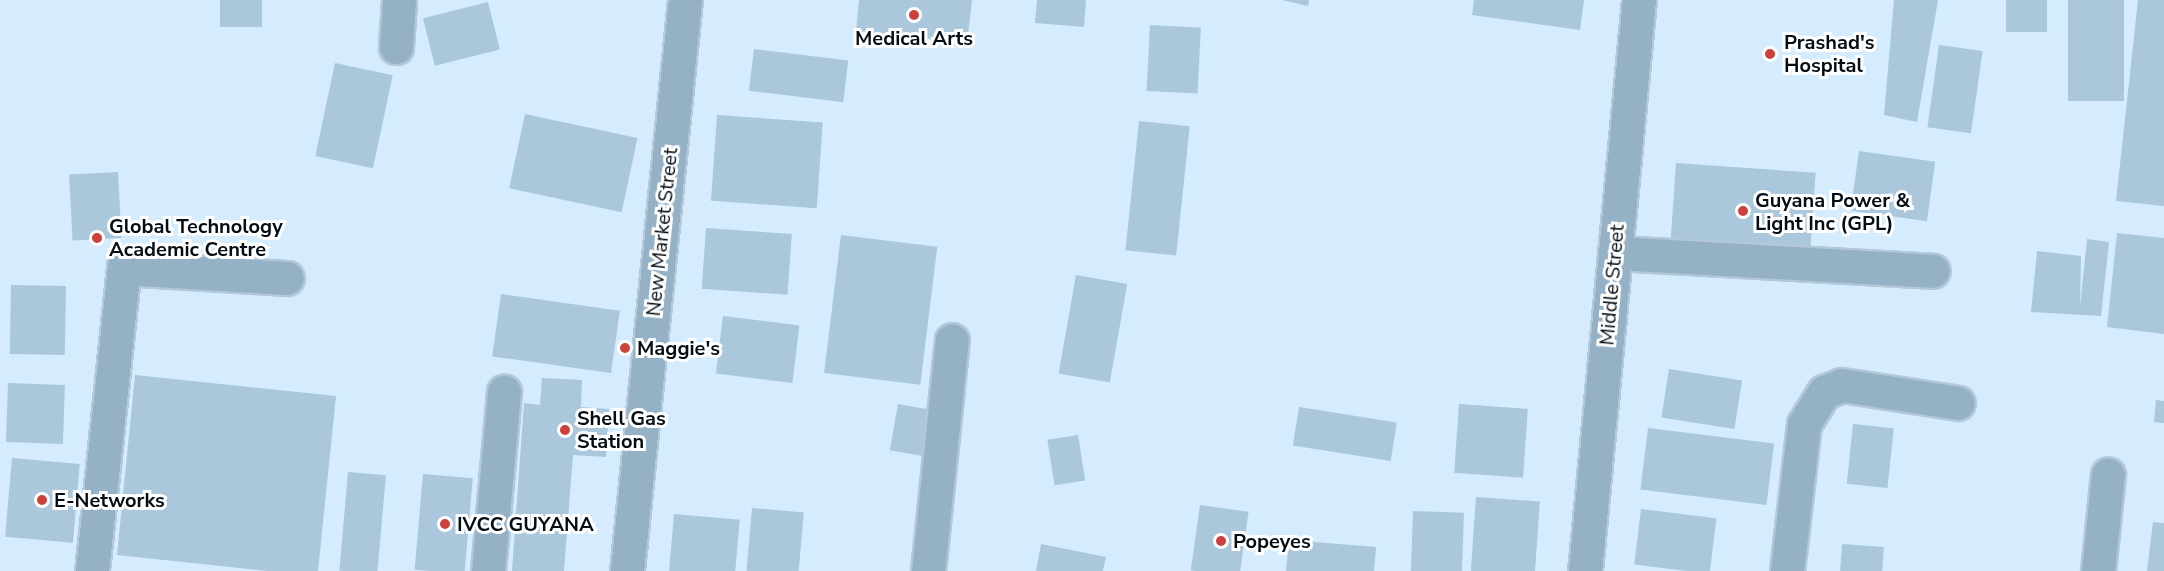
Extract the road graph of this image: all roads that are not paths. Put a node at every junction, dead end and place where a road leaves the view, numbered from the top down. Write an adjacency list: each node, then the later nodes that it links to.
1 (399, 0): 4 (street)
2 (685, 0): 14 (street, New Market Street)
3 (1639, 0): 5 (street, Middle Street)
4 (396, 47)
5 (1615, 253): 6 (street); 16 (street, Middle Street)
6 (1932, 271)
7 (287, 278): 12 (street)
8 (952, 340): 15 (street)
9 (504, 392): 13 (street)
10 (1958, 403): 17 (street)
11 (2108, 475): 18 (street)
12 (92, 571)
13 (488, 571)
14 (627, 571)
15 (928, 571)
16 (1585, 571)
17 (1787, 571)
18 (2097, 571)

